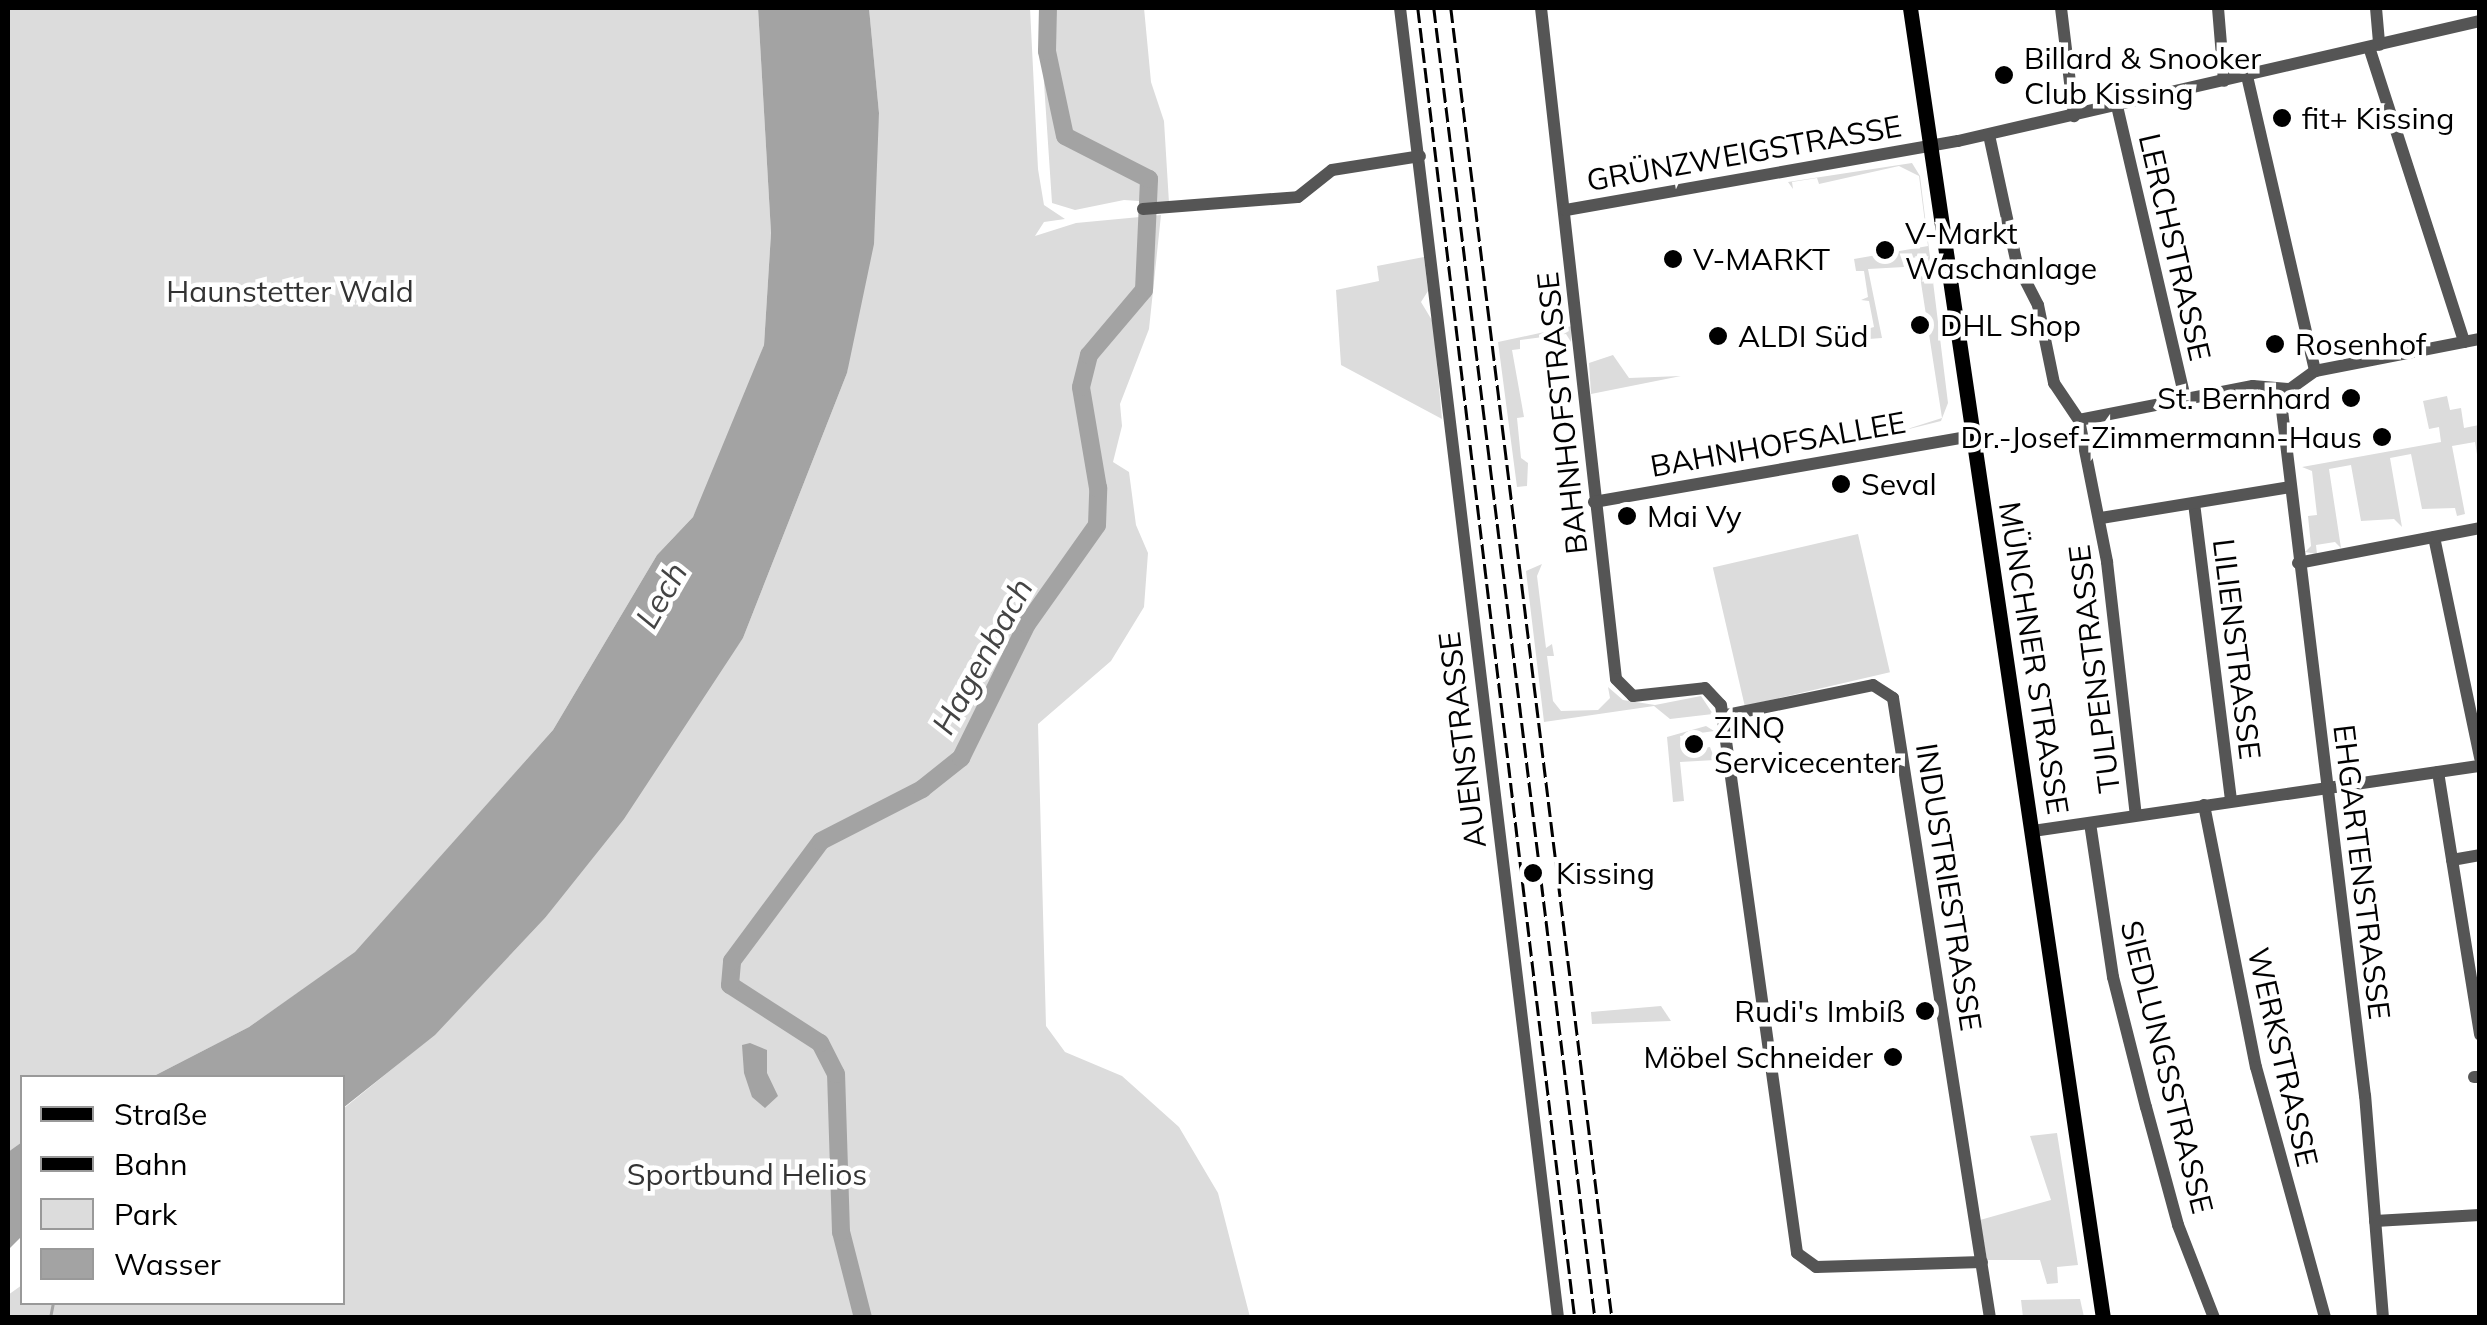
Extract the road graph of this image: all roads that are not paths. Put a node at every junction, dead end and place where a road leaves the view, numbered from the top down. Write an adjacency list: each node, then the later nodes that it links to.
1 (1400, 8): 15 (street, AUENSTRASSE)
2 (1541, 8): 17 (street, BAHNHOFSTRASSE)
3 (1910, 8): 14 (main road, MÜNCHNER STRASSE)
4 (2061, 8): 12 (street)
5 (2218, 8): 10 (street)
6 (2376, 8): 8 (street)
7 (2480, 22): 8 (street, GRÜNZWEIGSTRASSE)
8 (2374, 46): 9 (street, GRÜNZWEIGSTRASSE); 19 (street)
9 (2247, 76): 10 (street, GRÜNZWEIGSTRASSE); 20 (street)
10 (2224, 81): 11 (street, GRÜNZWEIGSTRASSE)
11 (2117, 106): 12 (street, GRÜNZWEIGSTRASSE); 22 (street, LERCHSTRASSE)
12 (2074, 116): 13 (street, GRÜNZWEIGSTRASSE)
13 (1989, 135): 14 (street, GRÜNZWEIGSTRASSE); 23 (street, TULPENSTRASSE)
14 (1931, 146): 17 (street, GRÜNZWEIGSTRASSE); 24 (main road, MÜNCHNER STRASSE)
15 (1420, 156): 16 (street); 48 (street, AUENSTRASSE)
16 (1150, 209)
17 (1566, 210): 26 (street, BAHNHOFSTRASSE)
18 (2480, 339): 19 (street)
19 (2464, 342): 20 (street)
20 (2315, 372): 21 (street)
21 (2290, 389): 22 (street); 25 (street, EHGARTENSTRASSE)
22 (2185, 399): 23 (street)
23 (2079, 420): 28 (street, TULPENSTRASSE)
24 (1971, 436): 26 (street, BAHNHOFSALLEE); 41 (main road, MÜNCHNER STRASSE)
25 (2290, 487): 27 (street, TULPENSTRASSE); 31 (street, EHGARTENSTRASSE)
26 (1594, 502): 32 (street, BAHNHOFSTRASSE)
27 (2194, 503): 28 (street, TULPENSTRASSE); 37 (street, LILIENSTRASSE)
28 (2101, 518): 39 (street, TULPENSTRASSE)
29 (2480, 528): 30 (street)
30 (2434, 537): 31 (street); 33 (street)
31 (2298, 563): 36 (street, EHGARTENSTRASSE)
32 (1723, 718): 47 (street); 47 (street, INDUSTRIESTRASSE)
33 (2480, 758)
34 (2480, 766): 35 (street)
35 (2438, 772): 36 (street); 43 (street)
36 (2325, 788): 37 (street); 46 (street, EHGARTENSTRASSE)
37 (2232, 801): 38 (street)
38 (2204, 805): 39 (street); 52 (street, WERKSTRASSE)
39 (2136, 815): 40 (street)
40 (2090, 823): 41 (street); 51 (street, SIEDLUNGSSTRASSE)
41 (2032, 831): 50 (main road, MÜNCHNER STRASSE)
42 (2480, 856): 43 (street)
43 (2452, 860): 44 (street)
44 (2480, 1035)
45 (2480, 1215): 46 (street)
46 (2375, 1222): 53 (street, EHGARTENSTRASSE)
47 (1982, 1262): 49 (street, INDUSTRIESTRASSE)
48 (1558, 1318)
49 (1990, 1318)
50 (2103, 1318)
51 (2214, 1318)
52 (2325, 1318)
53 (2383, 1318)

